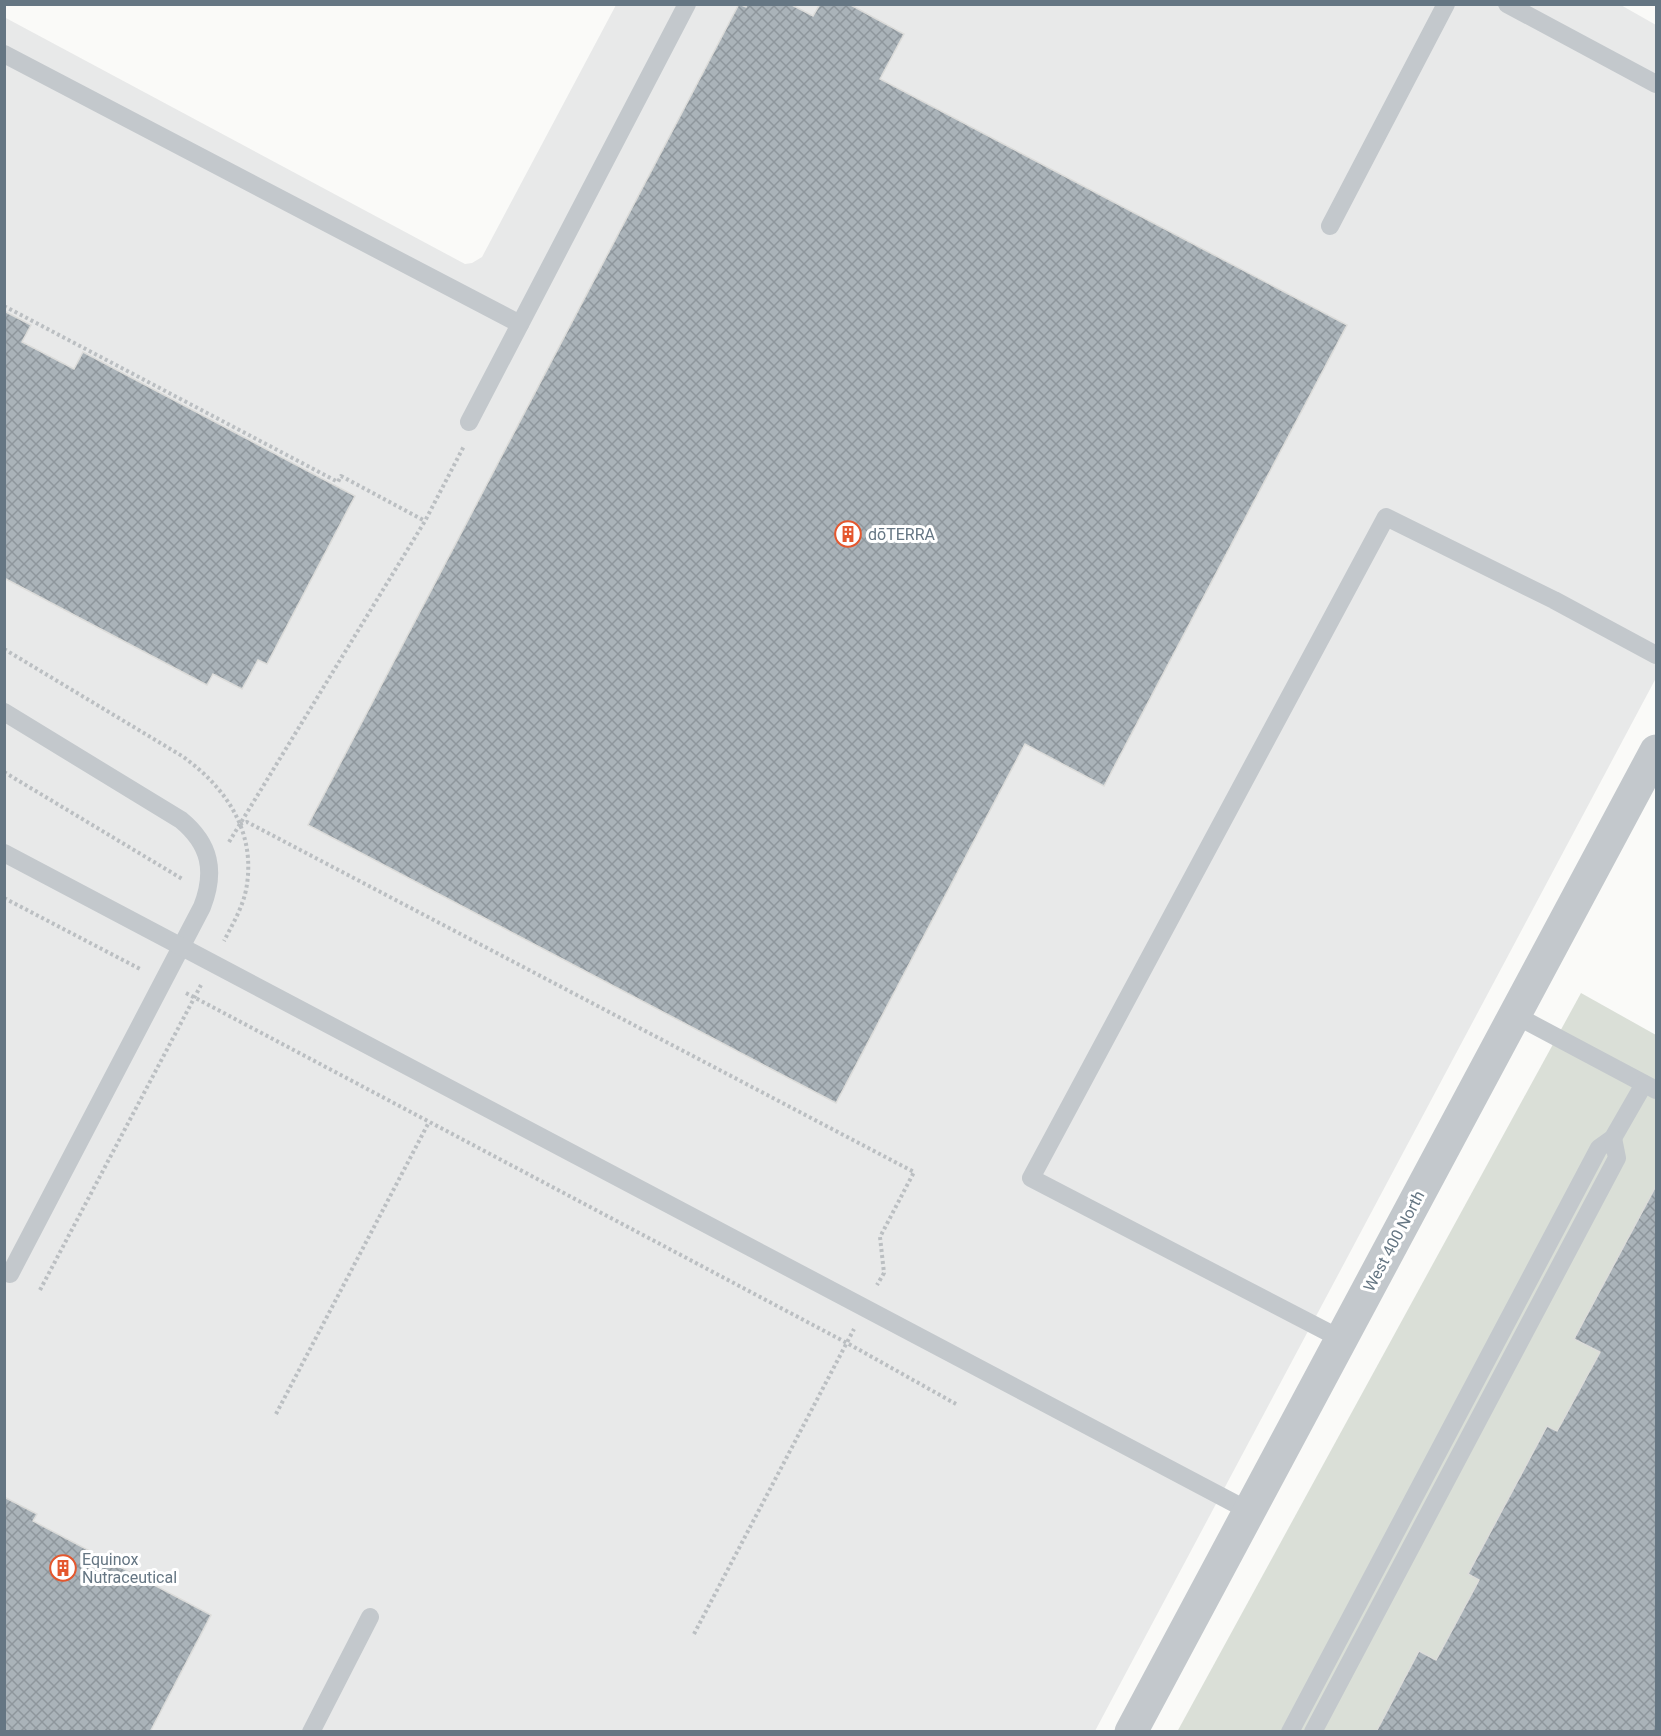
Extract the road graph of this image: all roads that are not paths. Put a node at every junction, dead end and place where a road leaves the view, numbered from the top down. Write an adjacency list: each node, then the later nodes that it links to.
1 (687, 4): 7 (lane)
2 (1446, 4): 6 (lane)
3 (1507, 4): 5 (lane)
4 (4, 54): 7 (lane)
5 (1656, 84)
6 (1330, 226)
7 (520, 324): 8 (lane)
8 (469, 422)
9 (1656, 655): 18 (lane)
10 (4, 712): 13 (lane)
11 (1656, 751): 14 (street, West 400 North)
12 (4, 853): 13 (lane)
13 (182, 946): 17 (lane); 19 (lane)
14 (1515, 1016): 15 (lane); 18 (street, West 400 North)
15 (1650, 1087): 16 (lane)
16 (1613, 1138): 23 (lane); 24 (lane)
17 (10, 1274)
18 (1341, 1339): 19 (street, West 400 North)
19 (1249, 1511): 22 (street, West 400 North)
20 (370, 1617): 21 (lane)
21 (310, 1731)
22 (1131, 1731)
23 (1290, 1731)
24 (1312, 1731)

